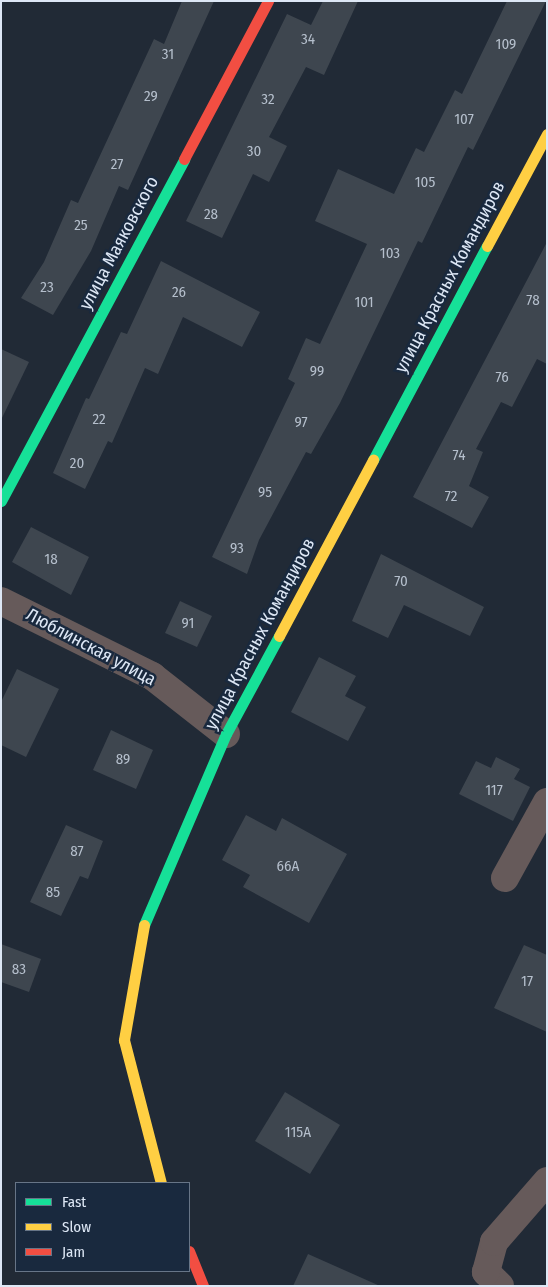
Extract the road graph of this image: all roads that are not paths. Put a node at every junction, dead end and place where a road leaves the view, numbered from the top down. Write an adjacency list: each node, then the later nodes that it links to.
1 (268, 1): 3 (street, улица Маяковского)
2 (547, 134): 5 (street, улица Красных Командиров)
3 (1, 501)
4 (1, 601): 5 (street, Люблинская улица)
5 (226, 734): 9 (street, улица Красных Командиров)
6 (547, 802): 7 (street)
7 (505, 878)
8 (547, 1181): 12 (street)
9 (161, 1182)
10 (190, 1254): 11 (street)
11 (203, 1286)
12 (500, 1286)

